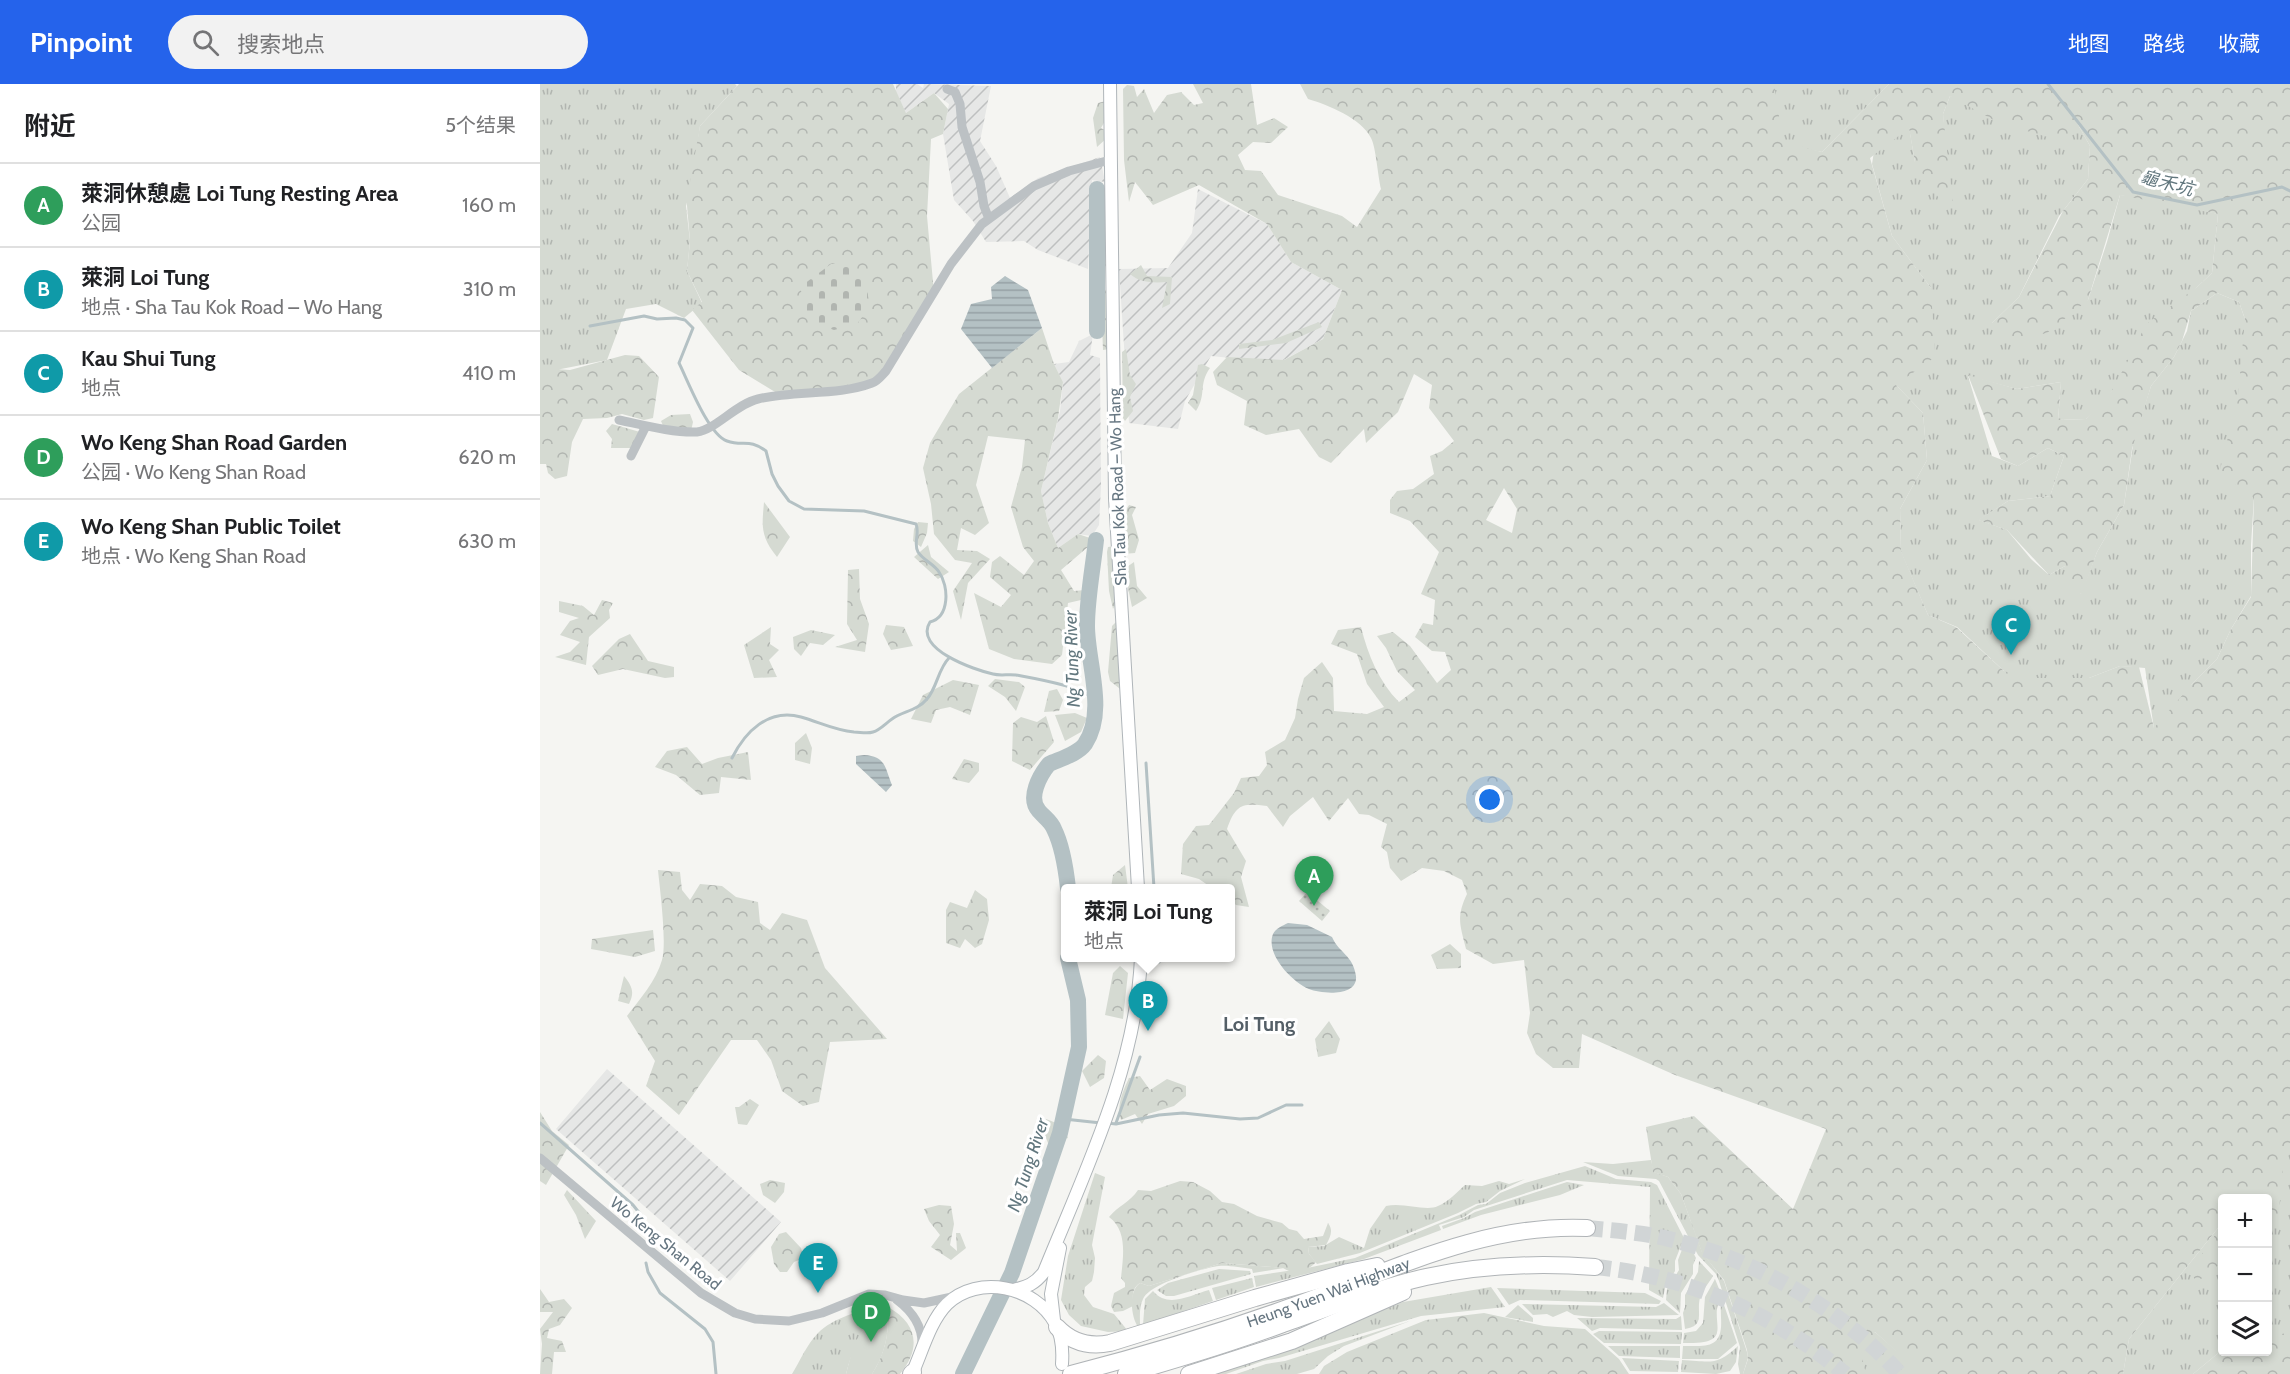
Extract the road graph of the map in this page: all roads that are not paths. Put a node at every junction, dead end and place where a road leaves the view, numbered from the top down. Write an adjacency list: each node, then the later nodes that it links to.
1 (1110, 84): 3 (main road, Sha Tau Kok Road – Wo Hang)
2 (947, 89): 4 (street)
3 (1110, 160): 4 (street); 8 (main road, Sha Tau Kok Road – Wo Hang)
4 (989, 219): 6 (street)
5 (619, 420): 6 (street)
6 (646, 426): 7 (street)
7 (631, 456)
8 (1138, 884)
9 (1140, 962): 11 (main road)
10 (540, 1158): 18 (street, Wo Keng Shan Road)
11 (1066, 1218): 16 (main road); 19 (main road)
12 (1587, 1227): 13 (highway, Heung Yuen Wai Highway)
13 (1414, 1260): 19 (highway); 21 (highway, Heung Yuen Wai Highway)
14 (1595, 1267): 15 (highway, Heung Yuen Wai Highway)
15 (1451, 1272): 21 (highway, Heung Yuen Wai Highway); 25 (highway)
16 (1028, 1291): 17 (main road); 19 (main road)
17 (963, 1293): 18 (street, Wo Keng Shan Road); 20 (main road)
18 (892, 1297): 20 (street)
19 (1056, 1324): 22 (main road)
20 (921, 1354): 23 (main road)
21 (1147, 1361): 22 (highway, Heung Yuen Wai Highway); 24 (highway, Heung Yuen Wai Highway)
22 (1066, 1369)
23 (912, 1373)
24 (1126, 1374)
25 (1189, 1374)

